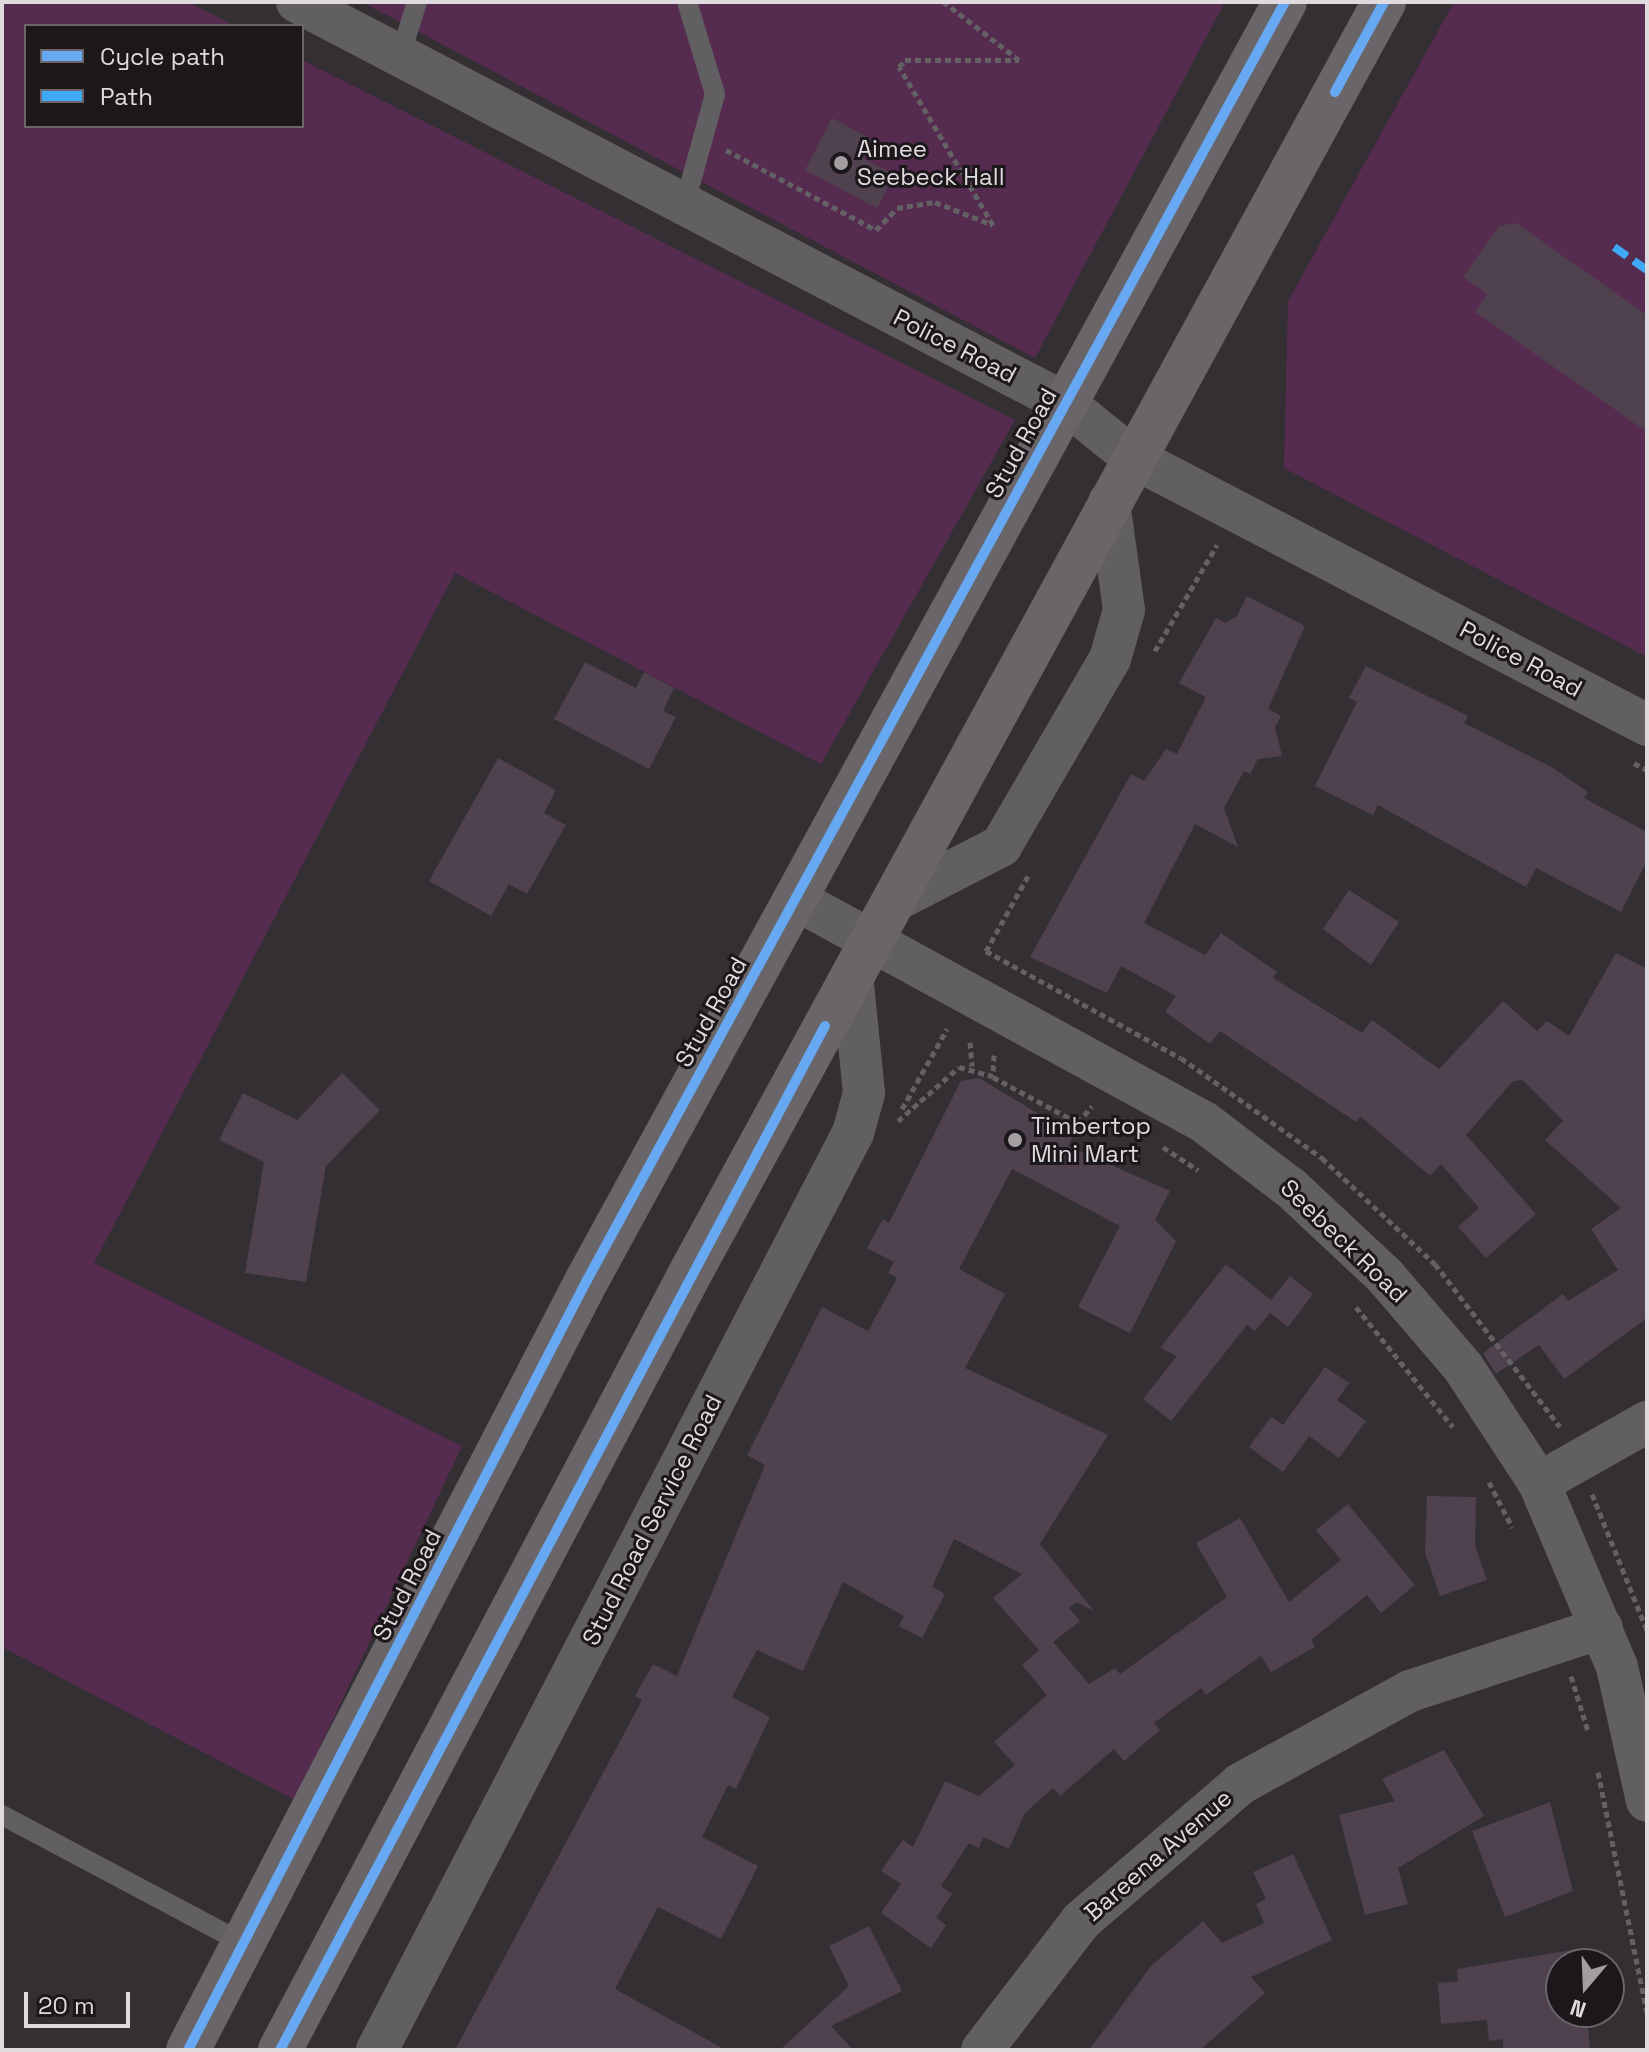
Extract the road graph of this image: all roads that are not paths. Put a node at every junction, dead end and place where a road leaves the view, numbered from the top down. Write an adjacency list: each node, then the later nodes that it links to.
1 (297, 2): 6 (street, Police Road)
2 (417, 2): 6 (lane)
3 (687, 2): 7 (lane)
4 (1285, 2): 8 (highway, Stud Road)
5 (1384, 2): 9 (highway)
6 (400, 56): 7 (street, Police Road)
7 (684, 206): 8 (street, Police Road)
8 (1065, 403): 9 (street, Police Road); 12 (highway, Stud Road)
9 (1132, 457): 10 (highway); 11 (street, Police Road)
10 (1109, 502): 13 (highway); 13 (street)
11 (1647, 725)
12 (795, 899): 14 (street, Seebeck Road); 20 (highway, Stud Road)
13 (892, 902): 14 (highway)
14 (862, 957): 16 (street, Seebeck Road); 22 (highway); 23 (street, Stud Road Service Road)
15 (1647, 1422): 16 (street)
16 (1539, 1483): 17 (street, Seebeck Road)
17 (1602, 1628): 18 (street, Seebeck Road); 24 (street, Bareena Avenue)
18 (1647, 1801)
19 (2, 1815): 20 (lane)
20 (243, 1943): 21 (highway, Stud Road)
21 (188, 2050)
22 (280, 2050)
23 (377, 2050)
24 (982, 2050)

